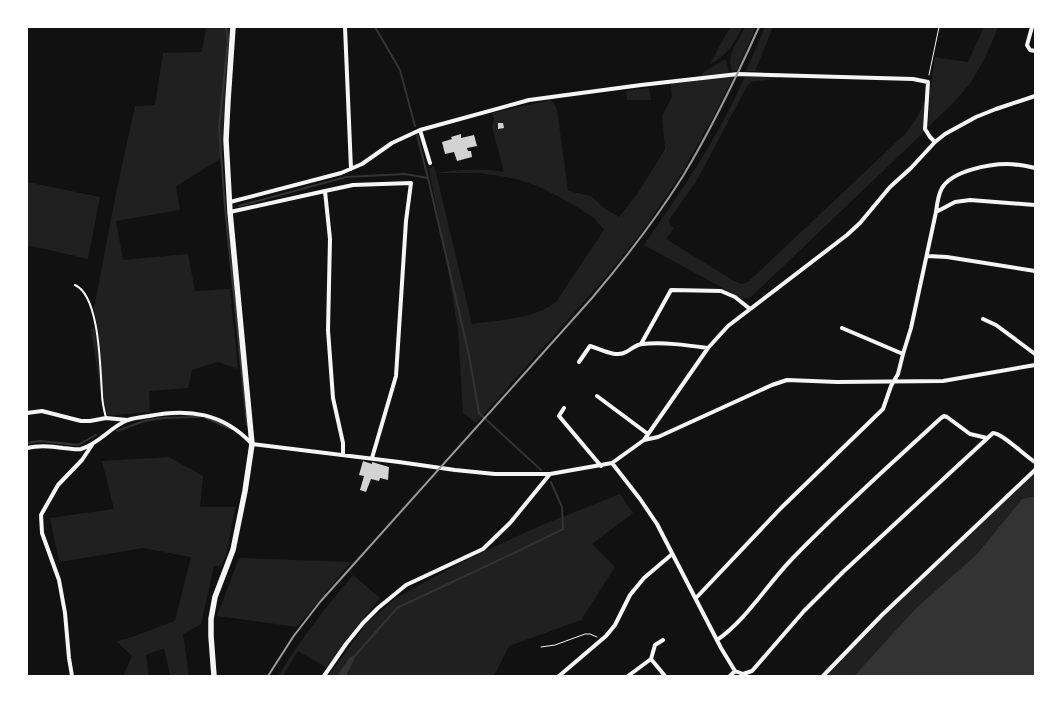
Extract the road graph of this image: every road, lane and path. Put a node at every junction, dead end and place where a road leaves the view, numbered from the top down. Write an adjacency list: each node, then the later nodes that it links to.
1 (233, 27): 14 (main road)
2 (345, 27): 12 (street)
3 (939, 27): 6 (path)
4 (1032, 27): 5 (street)
5 (1035, 51)
6 (928, 82): 8 (street); 9 (street)
7 (1035, 96): 9 (street)
8 (420, 130): 10 (street); 12 (street)
9 (935, 142): 21 (street)
10 (430, 163)
11 (1035, 168): 17 (street)
12 (351, 169): 14 (street)
13 (325, 191): 16 (street); 42 (street); 43 (street)
14 (230, 202): 16 (main road)
15 (1035, 205): 17 (street)
16 (230, 212): 39 (main road)
17 (936, 212): 18 (street)
18 (928, 256): 19 (street); 26 (street)
19 (1035, 271)
20 (75, 285): 34 (lane)
21 (750, 309): 24 (street); 25 (street)
22 (983, 319): 27 (street)
23 (842, 328): 26 (street)
24 (641, 344): 25 (street); 28 (street)
25 (708, 348): 36 (street)
26 (903, 354): 30 (street)
27 (1035, 354)
28 (579, 362)
29 (1035, 365): 30 (street)
30 (894, 381): 38 (street); 50 (street)
31 (597, 396): 36 (street)
32 (564, 408): 46 (street)
33 (27, 413): 34 (street)
34 (106, 418): 35 (street)
35 (128, 420): 39 (street); 40 (street)
36 (648, 434): 38 (street)
37 (987, 438): 44 (street); 53 (street); 57 (street)
38 (644, 440): 45 (street)
39 (252, 444): 42 (street); 59 (main road)
40 (92, 445): 41 (street); 58 (street)
41 (27, 448)
42 (343, 455): 43 (street)
43 (372, 458): 48 (street)
44 (1035, 462)
45 (612, 463): 46 (street); 49 (street)
46 (601, 466): 48 (street)
47 (1035, 470): 65 (street)
48 (550, 474): 60 (street)
49 (671, 555): 50 (street); 51 (street)
50 (696, 598): 53 (street)
51 (601, 640): 54 (path); 61 (street)
52 (663, 640): 55 (street)
53 (717, 640): 56 (street)
54 (541, 647)
55 (651, 659): 62 (street); 63 (street)
56 (735, 670): 57 (street); 64 (street)
57 (744, 675)
58 (72, 676)
59 (214, 676)
60 (324, 676)
61 (559, 676)
62 (628, 676)
63 (665, 676)
64 (730, 676)
65 (823, 676)

